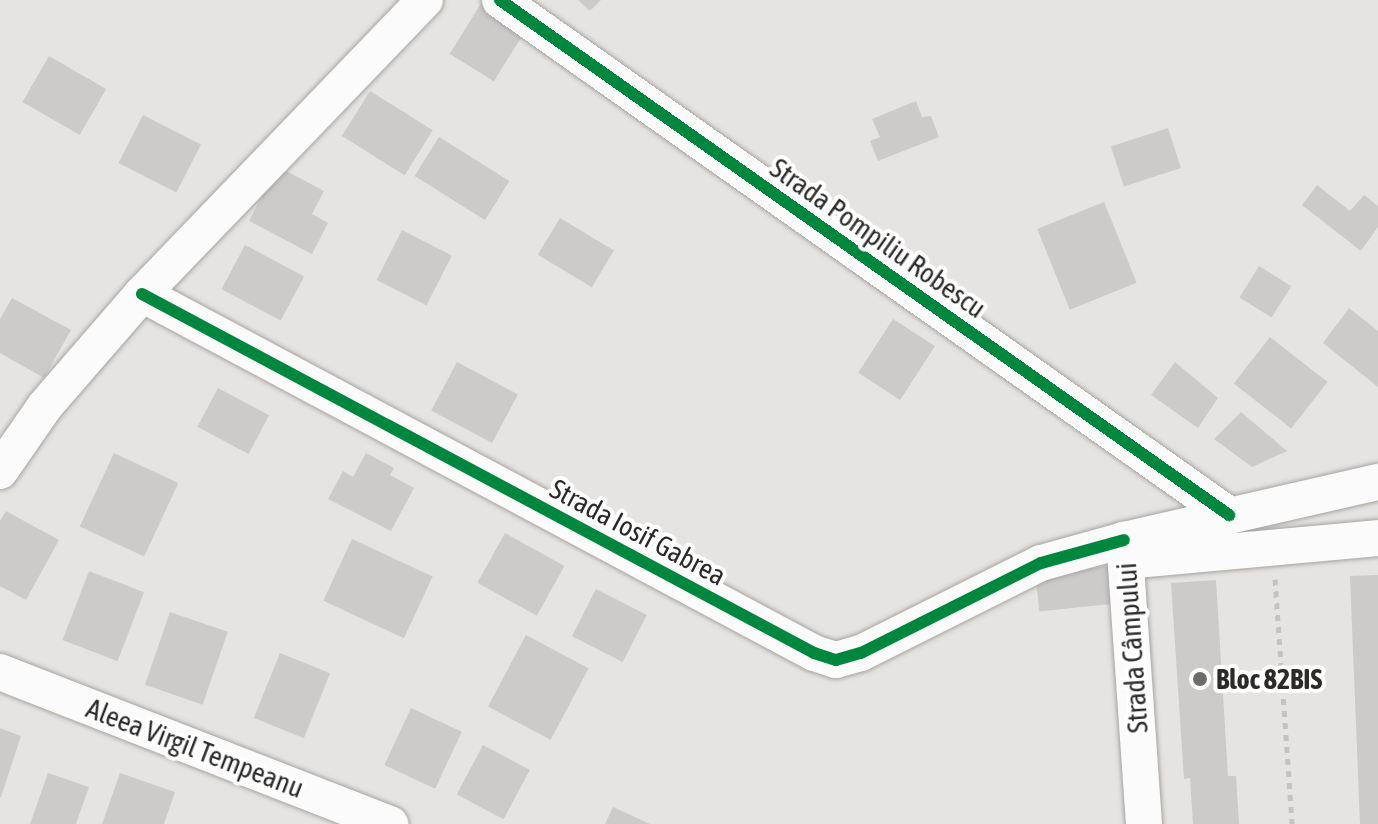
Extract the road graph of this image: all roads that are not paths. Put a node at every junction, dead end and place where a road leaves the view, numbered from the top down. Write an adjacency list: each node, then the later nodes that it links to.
1 (425, 0): 3 (street)
2 (500, 0): 6 (street, Strada Pompiliu Robescu)
3 (142, 294): 4 (street); 8 (street, Strada Iosif Gabrea)
4 (0, 471)
5 (1378, 482): 6 (street, Strada Câmpului)
6 (1229, 515): 8 (street, Strada Câmpului)
7 (1378, 538): 8 (street)
8 (1125, 551): 11 (street, Strada Câmpului)
9 (0, 672): 10 (street, Aleea Virgil Tempeanu)
10 (390, 824)
11 (1144, 824)

